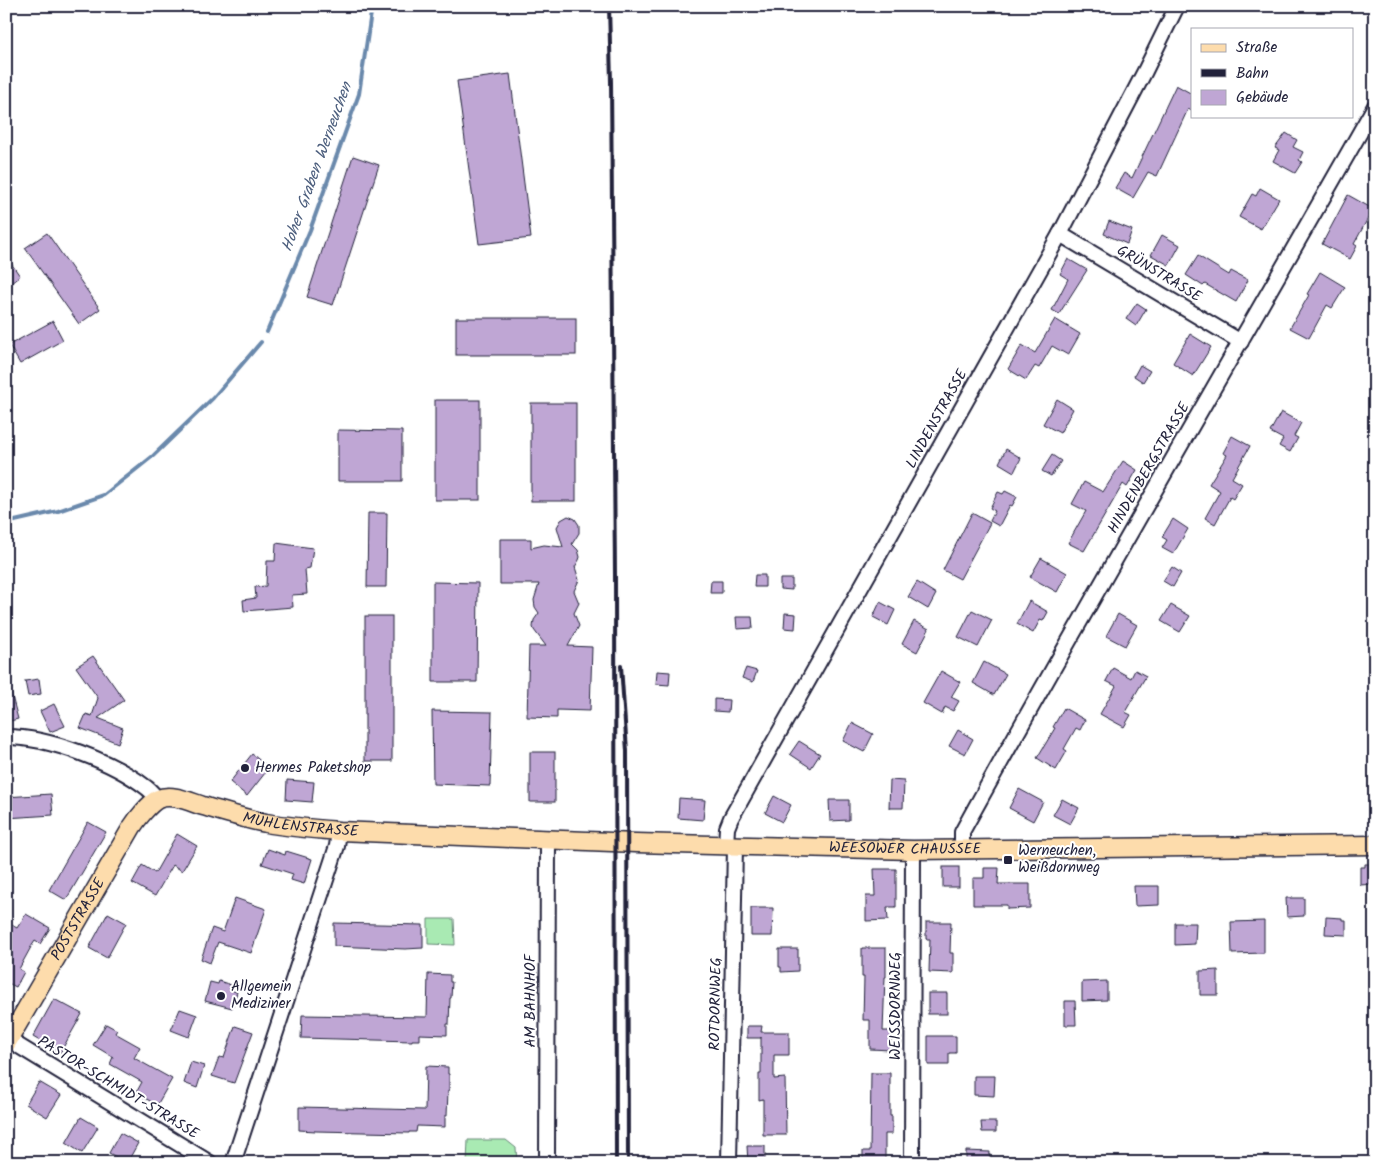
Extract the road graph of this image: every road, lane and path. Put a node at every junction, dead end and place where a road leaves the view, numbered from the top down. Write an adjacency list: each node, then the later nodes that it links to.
1 (1177, 6): 3 (street, LINDENSTRASSE)
2 (1375, 106): 4 (street, HINDENBERGSTRASSE)
3 (1060, 234): 4 (street, GRÜNSTRASSE); 10 (street, LINDENSTRASSE)
4 (1241, 342): 13 (street, HINDENBERGSTRASSE)
5 (6, 737): 6 (street)
6 (158, 800): 7 (main road, MÜHLENSTRASSE); 14 (main road, POSTSTRASSE)
7 (339, 831): 8 (main road, MÜHLENSTRASSE); 16 (street)
8 (548, 839): 9 (main road, MÜHLENSTRASSE); 17 (street, AM BAHNHOF)
9 (615, 842): 10 (main road, WEESOWER CHAUSSEE)
10 (730, 845): 12 (main road, WEESOWER CHAUSSEE); 18 (street, ROTDORNWEG)
11 (1375, 845): 13 (main road, WEESOWER CHAUSSEE)
12 (913, 850): 13 (main road, WEESOWER CHAUSSEE); 19 (street, WEISSDORNWEG)
13 (962, 850)
14 (8, 1042): 15 (street, PASTOR-SCHMIDT-STRASSE)
15 (210, 1163)
16 (233, 1163)
17 (547, 1163)
18 (729, 1163)
19 (912, 1163)

